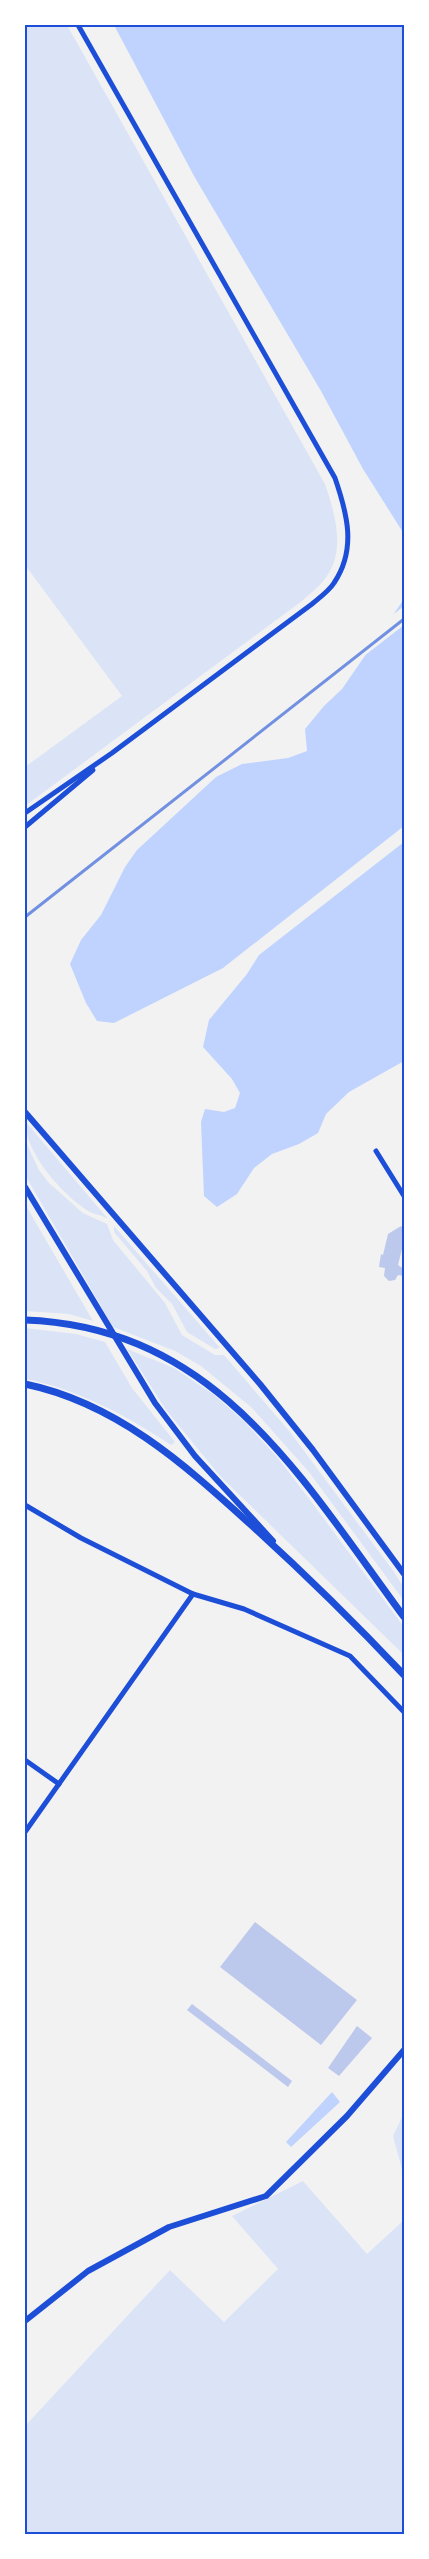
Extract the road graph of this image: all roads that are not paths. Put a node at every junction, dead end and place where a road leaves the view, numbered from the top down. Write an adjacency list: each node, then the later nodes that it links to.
1 (78, 25): 2 (street)
2 (112, 753): 3 (street); 4 (street)
3 (25, 814)
4 (25, 827)
5 (25, 1112): 13 (street)
6 (376, 1151): 8 (street)
7 (25, 1188): 12 (street)
8 (404, 1196)
9 (25, 1320): 15 (main road)
10 (25, 1384): 12 (main road)
11 (25, 1505): 14 (street)
12 (293, 1563): 16 (main road)
13 (404, 1574)
14 (192, 1594): 17 (street); 19 (street)
15 (404, 1617)
16 (404, 1674)
17 (404, 1712)
18 (25, 1760): 19 (street)
19 (59, 1784): 20 (street)
20 (25, 1832)
21 (404, 2050): 22 (street)
22 (25, 2321)

